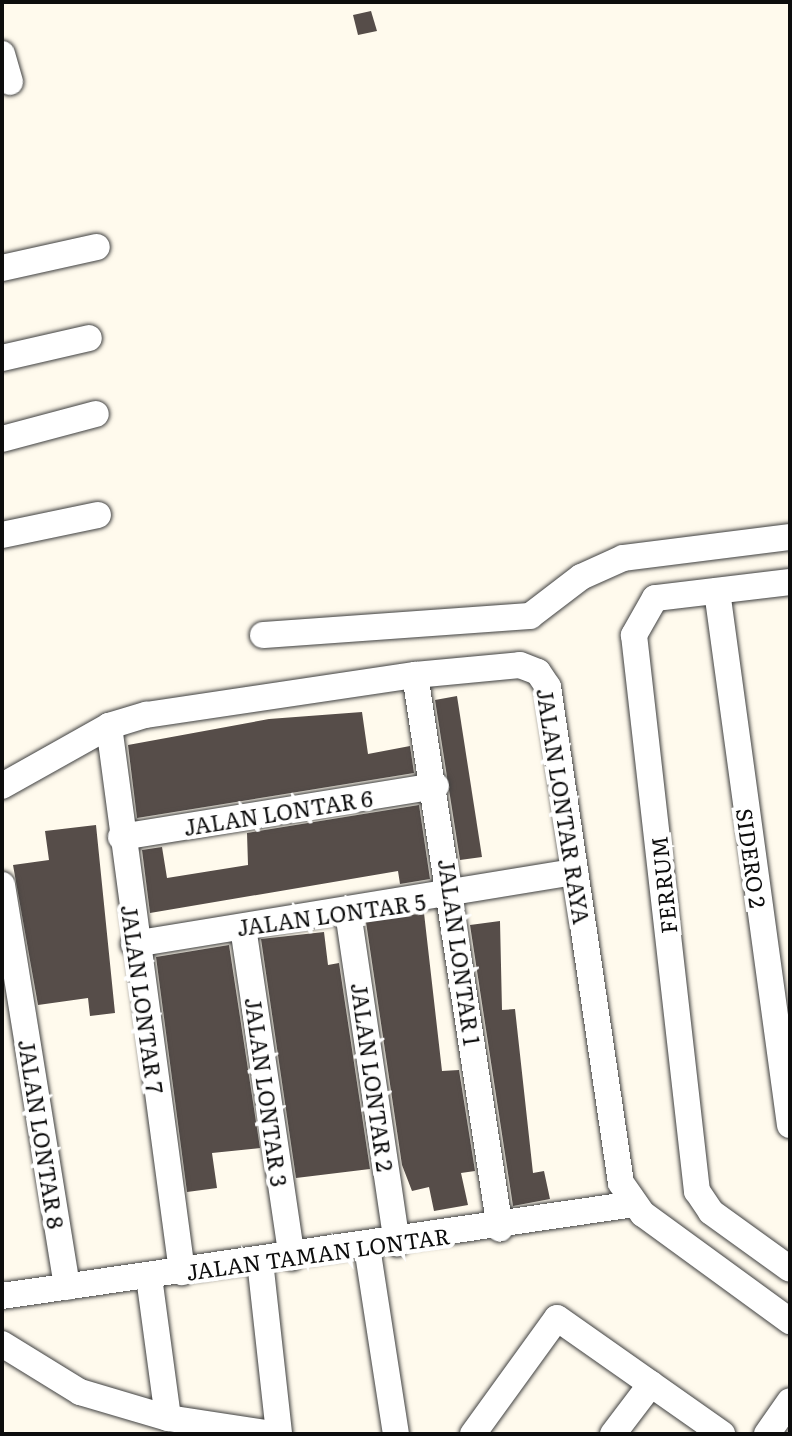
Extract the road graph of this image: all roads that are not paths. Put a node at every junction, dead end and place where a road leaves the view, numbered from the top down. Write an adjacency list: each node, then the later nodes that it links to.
1 (2, 54): 2 (street)
2 (10, 82)
3 (97, 247): 4 (street)
4 (2, 268)
5 (89, 338): 6 (street)
6 (2, 358)
7 (96, 414): 8 (street)
8 (2, 439)
9 (98, 515): 10 (street)
10 (2, 535)
11 (790, 537): 14 (street)
12 (790, 582): 13 (street, FERRUM)
13 (717, 591): 26 (street, SIDERO 2); 33 (street, FERRUM)
14 (263, 635)
15 (415, 675): 16 (street, JALAN LONTAR RAYA); 18 (street, JALAN LONTAR 1); 20 (street, JALAN LONTAR RAYA)
16 (109, 726): 17 (street, JALAN LONTAR RAYA); 19 (street, JALAN LONTAR 7)
17 (2, 786)
18 (436, 786): 19 (street, JALAN LONTAR 6); 22 (street, JALAN LONTAR 1)
19 (121, 837): 25 (street, JALAN LONTAR 7)
20 (575, 872): 22 (street, JALAN LONTAR 5); 27 (street, JALAN LONTAR RAYA)
21 (2, 885): 36 (street, JALAN LONTAR 8)
22 (452, 896): 23 (street, JALAN LONTAR 5); 28 (street, JALAN LONTAR 1)
23 (348, 912): 24 (street, JALAN LONTAR 5); 29 (street, JALAN LONTAR 2)
24 (243, 927): 25 (street, JALAN LONTAR 5); 31 (street, JALAN LONTAR 3)
25 (134, 944): 34 (street, JALAN LONTAR 7)
26 (790, 1125)
27 (634, 1204): 28 (street, JALAN TAMAN LONTAR); 38 (street, JALAN LONTAR RAYA)
28 (500, 1229): 29 (street, JALAN TAMAN LONTAR)
29 (397, 1243): 30 (street, JALAN TAMAN LONTAR)
30 (367, 1247): 31 (street, JALAN TAMAN LONTAR); 45 (street)
31 (292, 1257): 32 (street, JALAN TAMAN LONTAR)
32 (260, 1261): 34 (street, JALAN TAMAN LONTAR); 44 (street)
33 (790, 1269)
34 (182, 1272): 35 (street, JALAN TAMAN LONTAR)
35 (149, 1277): 36 (street, JALAN TAMAN LONTAR); 42 (street)
36 (67, 1287): 37 (street, JALAN TAMAN LONTAR)
37 (2, 1296)
38 (790, 1321)
39 (2, 1344): 42 (street)
40 (651, 1384): 46 (street); 47 (street); 48 (street)
41 (790, 1401): 49 (street)
42 (168, 1418): 43 (street)
43 (273, 1434)
44 (279, 1434)
45 (396, 1434)
46 (473, 1434)
47 (613, 1434)
48 (722, 1434)
49 (767, 1434)

